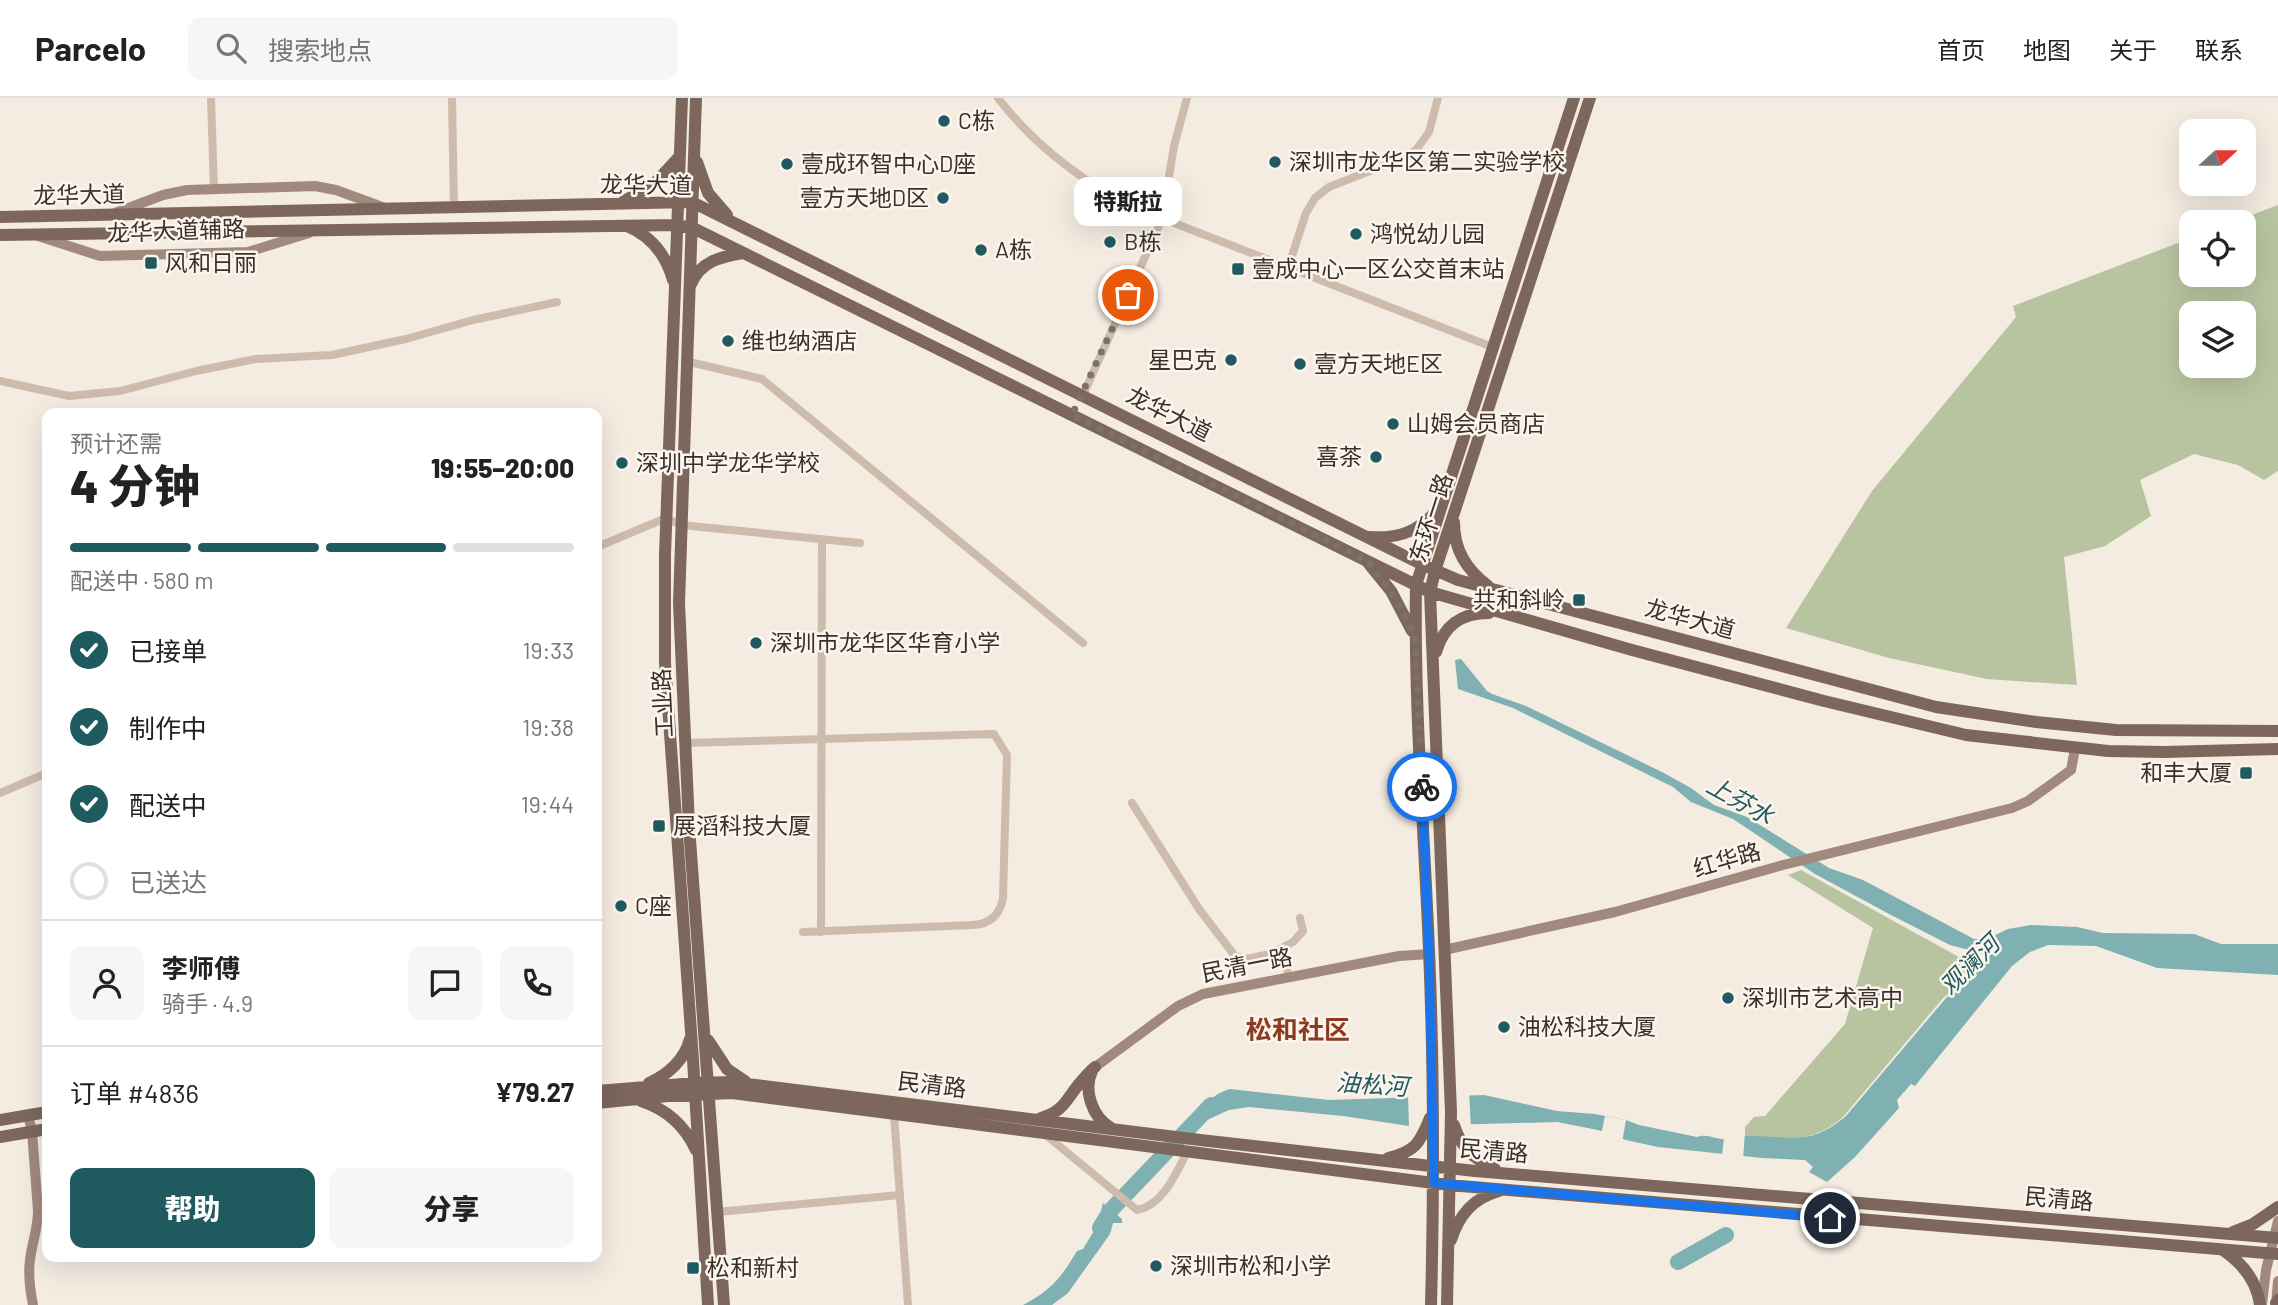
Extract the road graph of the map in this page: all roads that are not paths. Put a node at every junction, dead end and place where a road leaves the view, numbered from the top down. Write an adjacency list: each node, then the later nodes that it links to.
1 (211, 98): 12 (street)
2 (452, 98): 16 (street)
3 (682, 98): 11 (main road, 工业路)
4 (696, 98): 10 (main road, 工业路)
5 (998, 98): 20 (street)
6 (1187, 98): 20 (street)
7 (1438, 98): 29 (street)
8 (1590, 98): 34 (main road, 东环一路)
9 (1569, 101): 33 (main road, 东环一路)
10 (694, 138): 13 (main road, 工业路); 21 (main road)
11 (680, 156): 14 (main road, 工业路); 15 (main road)
12 (214, 190): 17 (street, 龙华大道辅路); 19 (street, 龙华大道辅路)
13 (692, 202): 14 (main road, 龙华大道); 21 (main road, 龙华大道); 24 (main road, 工业路)
14 (678, 203): 15 (main road, 龙华大道); 23 (main road, 工业路)
15 (610, 205): 16 (main road, 龙华大道)
16 (454, 209): 17 (main road, 龙华大道)
17 (391, 210): 19 (main road, 龙华大道)
18 (0, 216): 19 (main road, 龙华大道)
19 (107, 216)
20 (1162, 219): 29 (street); 37 (street)
21 (731, 221): 37 (main road, 龙华大道)
22 (624, 225): 23 (main road, 龙华大道); 25 (main road, 龙华大道); 30 (main road)
23 (677, 225): 24 (main road, 龙华大道); 30 (main road, 工业路)
24 (693, 228): 28 (main road, 龙华大道); 31 (main road, 工业路)
25 (321, 230): 26 (main road, 龙华大道); 26 (street, 龙华大道辅路)
26 (32, 234): 27 (main road, 龙华大道)
27 (0, 235)
28 (743, 253): 31 (main road); 38 (main road, 龙华大道)
29 (1288, 268): 33 (street)
30 (674, 287): 41 (main road, 工业路)
31 (689, 288): 35 (main road, 工业路)
32 (557, 302): 36 (street)
33 (1492, 347): 34 (street); 39 (main road, 东环一路)
34 (1507, 352): 40 (main road, 东环一路)
35 (685, 361): 42 (main road, 工业路); 55 (street)
36 (0, 381)
37 (1083, 395): 38 (street); 43 (main road, 龙华大道)
38 (1072, 415): 47 (main road, 龙华大道)
39 (1439, 507): 43 (main road); 48 (main road, 东环一路)
40 (1454, 512): 49 (main road, 东环一路); 51 (main road)
41 (666, 518): 42 (street); 46 (street); 72 (main road, 工业路)
42 (681, 525): 44 (street); 59 (main road, 工业路)
43 (1363, 535): 48 (main road, 龙华大道)
44 (822, 539): 45 (street); 58 (street)
45 (860, 543)
46 (602, 545)
47 (1366, 560): 50 (main road, 龙华大道); 54 (main road)
48 (1421, 564): 49 (main road, 龙华大道); 50 (main road, 东环一路)
49 (1434, 571): 51 (main road, 龙华大道); 52 (main road, 东环一路)
50 (1416, 585): 52 (main road, 龙华大道); 54 (main road, 东环一路)
51 (1491, 588): 57 (main road, 龙华大道)
52 (1430, 592): 53 (main road, 龙华大道); 56 (main road, 东环一路)
53 (1500, 613): 56 (main road); 60 (main road, 龙华大道)
54 (1415, 638): 70 (main road, 东环一路)
55 (1083, 643)
56 (1435, 643): 69 (main road, 东环一路)
57 (2278, 731)
58 (822, 739): 59 (street); 67 (street); 67 (street)
59 (685, 743): 73 (main road, 工业路)
60 (2075, 749): 61 (main road, 龙华大道); 69 (street, 红华路)
61 (2278, 749)
62 (42, 776): 63 (street)
63 (0, 793)
64 (1132, 803): 68 (street)
65 (1300, 918): 68 (street)
66 (803, 932): 67 (street)
67 (821, 932)
68 (1282, 948): 71 (street)
69 (1444, 950): 89 (main road, 东环一路)
70 (1429, 954): 71 (street, 民清一路); 90 (main road, 东环一路)
71 (1289, 978): 74 (street, 民清一路)
72 (692, 1035): 77 (main road, 工业路); 79 (main road)
73 (705, 1035): 75 (main road); 76 (main road, 工业路)
74 (1095, 1066): 84 (main road); 86 (main road)
75 (750, 1084): 76 (main road, 民清路); 84 (main road, 民清路)
76 (709, 1088): 77 (main road); 83 (main road, 民清路); 104 (main road, 工业路)
77 (695, 1089): 79 (main road); 95 (main road, 工业路)
78 (602, 1091): 79 (main road)
79 (635, 1094): 80 (main road); 95 (main road)
80 (602, 1102)
81 (42, 1113): 82 (main road)
82 (29, 1115): 85 (main road); 88 (street)
83 (894, 1115): 91 (main road, 民清路); 102 (street)
84 (1036, 1119): 86 (main road, 民清路)
85 (0, 1120)
86 (1111, 1128): 94 (main road, 民清路)
87 (42, 1130): 88 (main road)
88 (32, 1132): 92 (main road); 113 (street)
89 (1454, 1132): 97 (main road, 东环一路); 98 (main road)
90 (1429, 1133): 94 (main road); 96 (main road, 东环一路)
91 (1046, 1134): 93 (main road, 民清路); 93 (street)
92 (0, 1138)
93 (1187, 1152): 99 (main road, 民清路)
94 (1381, 1159): 96 (main road, 民清路)
95 (700, 1162): 114 (main road, 工业路)
96 (1434, 1166): 97 (main road, 民清路); 99 (main road, 东环一路)
97 (1450, 1168): 98 (main road, 民清路); 100 (main road, 东环一路)
98 (1505, 1173): 106 (main road, 民清路)
99 (1434, 1183): 100 (main road, 民清路); 117 (main road, 东环一路)
100 (1449, 1185): 101 (main road, 民清路); 109 (main road, 东环一路)
101 (1505, 1190): 108 (main road, 民清路); 109 (main road)
102 (900, 1195): 104 (street); 116 (street)
103 (2278, 1207): 106 (main road)
104 (717, 1212): 115 (main road, 工业路)
105 (2278, 1221): 107 (street)
106 (2224, 1234): 107 (main road, 民清路)
107 (2276, 1238): 110 (street)
108 (2219, 1248): 110 (main road, 民清路); 119 (main road)
109 (1448, 1254): 118 (main road, 东环一路)
110 (2274, 1254): 119 (street)
111 (2278, 1281): 112 (street)
112 (2277, 1303)
113 (33, 1305)
114 (708, 1305)
115 (724, 1305)
116 (908, 1305)
117 (1431, 1305)
118 (1447, 1305)
119 (2261, 1305)

